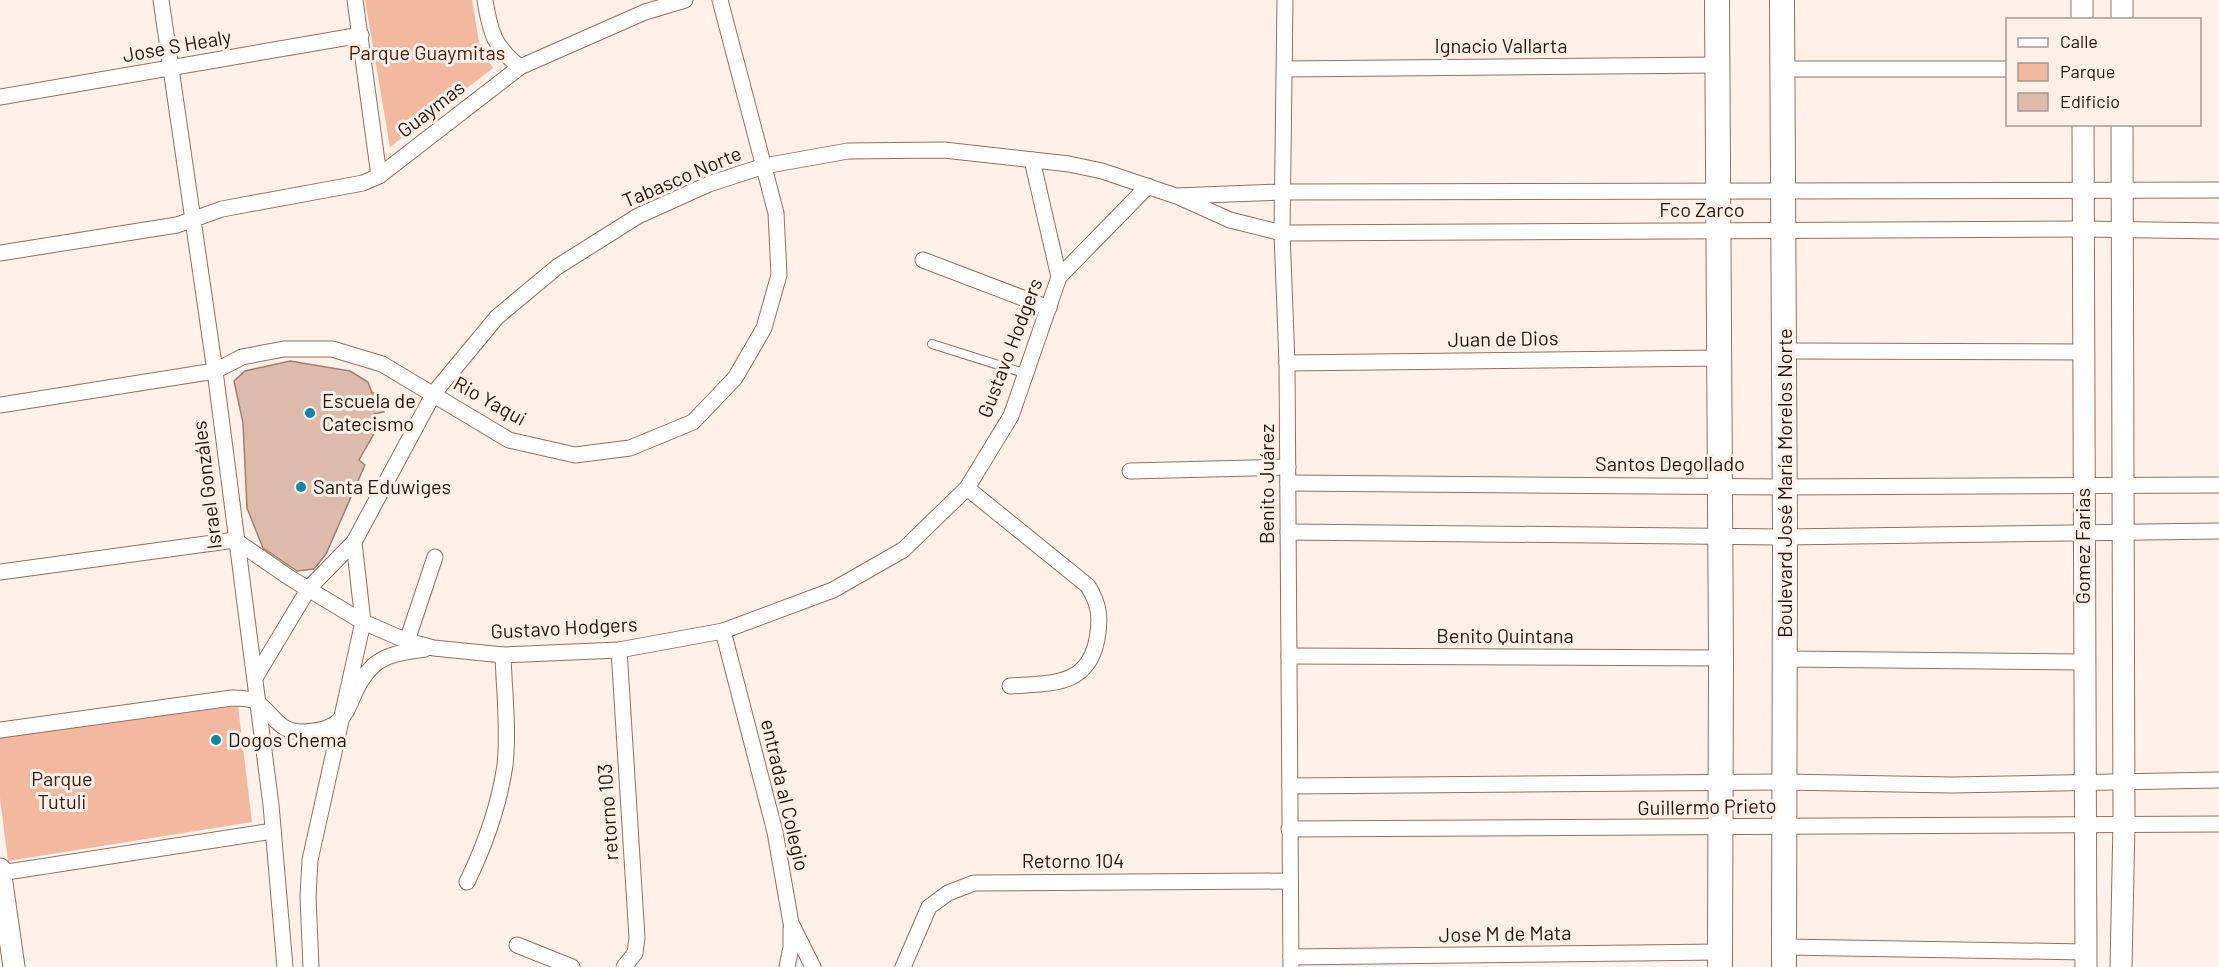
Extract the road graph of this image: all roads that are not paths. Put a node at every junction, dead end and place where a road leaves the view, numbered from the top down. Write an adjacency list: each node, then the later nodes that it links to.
1 (161, 0): 16 (street, Israel Gonzáles)
2 (355, 0): 13 (street)
3 (485, 0): 15 (street)
4 (685, 0): 15 (street, Guaymas)
5 (720, 0): 24 (street, Rio Yaqui)
6 (1285, 0): 17 (street, Benito Juárez)
7 (1717, 0): 14 (main road)
8 (1782, 0): 18 (main road, Boulevard José María Morelos Norte)
9 (2082, 0): 11 (street)
10 (2122, 0): 12 (street)
11 (2082, 18)
12 (2122, 18)
13 (361, 35): 16 (street, Jose S Healy); 25 (street)
14 (1717, 65): 17 (street, Ignacio Vallarta); 28 (main road)
15 (520, 67): 25 (street, Guaymas)
16 (171, 68): 20 (street, Jose S Healy); 34 (street, Israel Gonzáles)
17 (1285, 69): 32 (street, Benito Juárez)
18 (1780, 69): 19 (street); 29 (main road, Boulevard José María Morelos Norte)
19 (2006, 69)
20 (0, 97)
21 (2083, 126): 30 (street, Gomez Farias)
22 (2122, 126): 31 (street, Gomez Farias)
23 (1032, 160): 24 (street, Tabasco Norte); 26 (street, Tabasco Norte); 43 (street)
24 (764, 166): 52 (street, Tabasco Norte); 52 (street, Rio Yaqui)
25 (379, 176): 34 (street, Guaymas)
26 (1148, 186): 33 (street, Tabasco Norte); 43 (street, Gustavo Hodgers)
27 (2219, 190): 31 (street, Fco Zarco)
28 (1718, 191): 29 (street, Fco Zarco); 32 (street, Fco Zarco); 36 (main road)
29 (1783, 191): 30 (street, Fco Zarco); 38 (main road, Boulevard José María Morelos Norte)
30 (2083, 191): 31 (street, Fco Zarco); 35 (street, Gomez Farias)
31 (2123, 191): 37 (street, Gomez Farias)
32 (1282, 192): 33 (street, Tabasco Norte); 40 (street, Benito Juárez)
33 (1176, 196): 40 (street)
34 (193, 220): 41 (street, Guaymas); 50 (street, Israel Gonzáles)
35 (2083, 229): 37 (street, Fco Zarco); 38 (street, Fco Zarco); 47 (street, Gomez Farias)
36 (1718, 230): 38 (street, Fco Zarco); 40 (street, Fco Zarco); 48 (main road)
37 (2122, 230): 39 (street, Fco Zarco); 57 (street, Gomez Farias)
38 (1783, 231): 46 (main road, Boulevard José María Morelos Norte)
39 (2219, 231)
40 (1282, 232): 49 (street, Benito Juárez)
41 (0, 253)
42 (923, 260): 44 (street)
43 (1059, 277): 44 (street, Gustavo Hodgers)
44 (1049, 308): 51 (street, Gustavo Hodgers)
45 (932, 344): 51 (lane)
46 (1785, 351): 47 (street); 60 (main road, Boulevard José María Morelos Norte)
47 (2083, 352): 56 (street, Gomez Farias)
48 (1719, 358): 49 (street, Juan de Dios); 59 (main road)
49 (1287, 363): 55 (street, Benito Juárez)
50 (215, 371): 52 (street, Rio Yaqui); 53 (street, Rio Yaqui); 68 (street, Israel Gonzáles)
51 (1027, 374): 61 (street, Gustavo Hodgers)
52 (434, 393): 69 (street, Tabasco Norte)
53 (0, 405)
54 (1130, 471): 55 (street, Santos Degollado)
55 (1288, 475): 59 (street, Santos Degollado); 63 (street, Benito Juárez)
56 (2084, 484): 57 (street, Santos Degollado); 60 (street, Santos Degollado); 65 (street, Gomez Farias)
57 (2124, 485): 58 (street, Santos Degollado); 64 (street, Gomez Farias)
58 (2219, 485)
59 (1720, 486): 60 (street, Santos Degollado); 66 (main road)
60 (1785, 487): 67 (main road, Boulevard José María Morelos Norte)
61 (967, 488): 74 (street, Gustavo Hodgers); 84 (street)
62 (2219, 531): 64 (street)
63 (1288, 532): 66 (street); 79 (street, Benito Juárez)
64 (2123, 532): 65 (street); 88 (street, Gomez Farias)
65 (2083, 533): 67 (street); 82 (street, Gomez Farias)
66 (1720, 537): 67 (street); 80 (main road)
67 (1785, 537): 81 (main road, Boulevard José María Morelos Norte)
68 (235, 540): 71 (street); 72 (street, Gustavo Hodgers); 83 (street, Israel Gonzáles)
69 (354, 542): 72 (street, Tabasco Norte); 73 (street)
70 (435, 557): 75 (street)
71 (0, 572)
72 (309, 588): 73 (street, Gustavo Hodgers); 83 (street, Tabasco Norte)
73 (363, 622): 75 (street, Gustavo Hodgers); 86 (street)
74 (723, 631): 77 (street, Gustavo Hodgers); 104 (street, entrada al Colegio)
75 (407, 641): 76 (street, Gustavo Hodgers)
76 (434, 648): 78 (street, Gustavo Hodgers); 86 (street)
77 (619, 650): 78 (street, Gustavo Hodgers); 114 (street, retorno 103)
78 (503, 655): 102 (street)
79 (1289, 656): 80 (street, Benito Quintana); 93 (street, Benito Juárez)
80 (1721, 658): 92 (main road)
81 (1785, 659): 82 (street); 90 (main road, Boulevard José María Morelos Norte)
82 (2083, 662): 91 (street, Gomez Farias)
83 (255, 678): 85 (street, Israel Gonzáles)
84 (1010, 686)
85 (258, 702): 86 (street); 87 (street); 100 (street, Israel Gonzáles)
86 (340, 722): 112 (street)
87 (0, 730)
88 (2123, 780): 89 (street, Guillermo Prieto); 91 (street, Guillermo Prieto); 95 (street, Gomez Farias)
89 (2219, 780)
90 (1783, 782): 91 (street, Guillermo Prieto); 92 (street, Guillermo Prieto); 97 (main road, Boulevard José María Morelos Norte)
91 (2087, 782): 94 (street, Gomez Farias)
92 (1720, 783): 93 (street, Guillermo Prieto); 98 (main road)
93 (1290, 786): 99 (street, Benito Juárez)
94 (2086, 823): 95 (street, Guillermo Prieto); 97 (street, Guillermo Prieto); 107 (street, Gomez Farias)
95 (2124, 823): 96 (street, Guillermo Prieto); 118 (street, Gomez Farias)
96 (2219, 824)
97 (1783, 828): 98 (street, Guillermo Prieto); 106 (main road, Boulevard José María Morelos Norte)
98 (1720, 829): 99 (street, Guillermo Prieto); 108 (main road)
99 (1289, 830): 103 (street, Benito Juárez)
100 (273, 831): 101 (street); 111 (street, Israel Gonzáles)
101 (0, 872): 110 (street)
102 (467, 882)
103 (1290, 882): 109 (street, Benito Juárez); 117 (street, Retorno 104)
104 (791, 923): 115 (street); 116 (street, entrada al Colegio)
105 (517, 945): 113 (street)
106 (1784, 957): 107 (street)
107 (2086, 959)
108 (1720, 960): 109 (street, Jose M de Mata)
109 (1291, 962)
110 (14, 967)
111 (285, 967)
112 (311, 967)
113 (572, 967)
114 (624, 967)
115 (787, 967)
116 (813, 967)
117 (903, 967)
118 (2121, 967)

